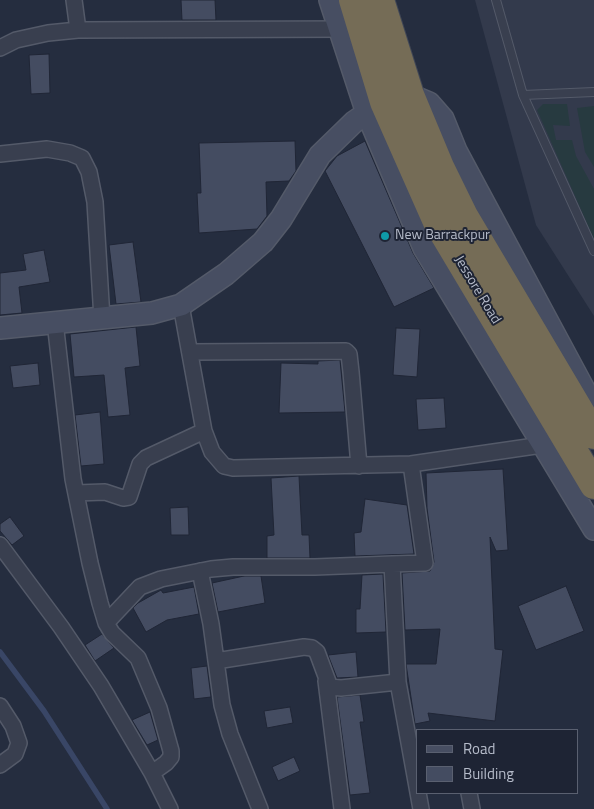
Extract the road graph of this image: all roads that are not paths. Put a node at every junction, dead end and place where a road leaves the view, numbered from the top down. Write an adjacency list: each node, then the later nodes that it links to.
1 (74, 0): 7 (street)
2 (330, 0): 6 (street)
3 (353, 0): 6 (highway, Jessore Road)
4 (380, 0): 10 (highway)
5 (496, 0): 11 (lane)
6 (350, 29): 7 (street); 12 (street); 26 (highway, Jessore Road)
7 (78, 30): 8 (street)
8 (0, 48)
9 (594, 92): 11 (lane)
10 (410, 95): 20 (street); 22 (highway)
11 (523, 95): 14 (lane)
12 (367, 114): 15 (street); 23 (street)
13 (0, 154): 16 (street)
14 (594, 251)
15 (182, 305): 16 (street); 19 (street)
16 (102, 319): 17 (street)
17 (55, 322): 18 (street); 27 (street)
18 (0, 328)
19 (190, 352): 21 (street); 25 (street)
20 (594, 408)
21 (204, 431): 25 (street); 27 (street)
22 (594, 434)
23 (542, 445): 24 (street); 28 (street)
24 (411, 464): 25 (street); 30 (street)
25 (360, 466)
26 (594, 484)
27 (76, 493): 32 (street)
28 (594, 529)
29 (0, 546): 38 (street)
30 (392, 564): 31 (street); 35 (street)
31 (200, 571): 32 (street); 33 (street)
32 (106, 623): 38 (street)
33 (216, 660): 34 (street); 43 (street)
34 (326, 681): 35 (street); 44 (street)
35 (398, 682): 39 (street)
36 (0, 706): 37 (street)
37 (0, 764)
38 (152, 773): 42 (street)
39 (416, 781)
40 (418, 794): 45 (street)
41 (469, 794): 46 (street)
42 (170, 809)
43 (260, 809)
44 (342, 809)
45 (421, 809)
46 (472, 809)

